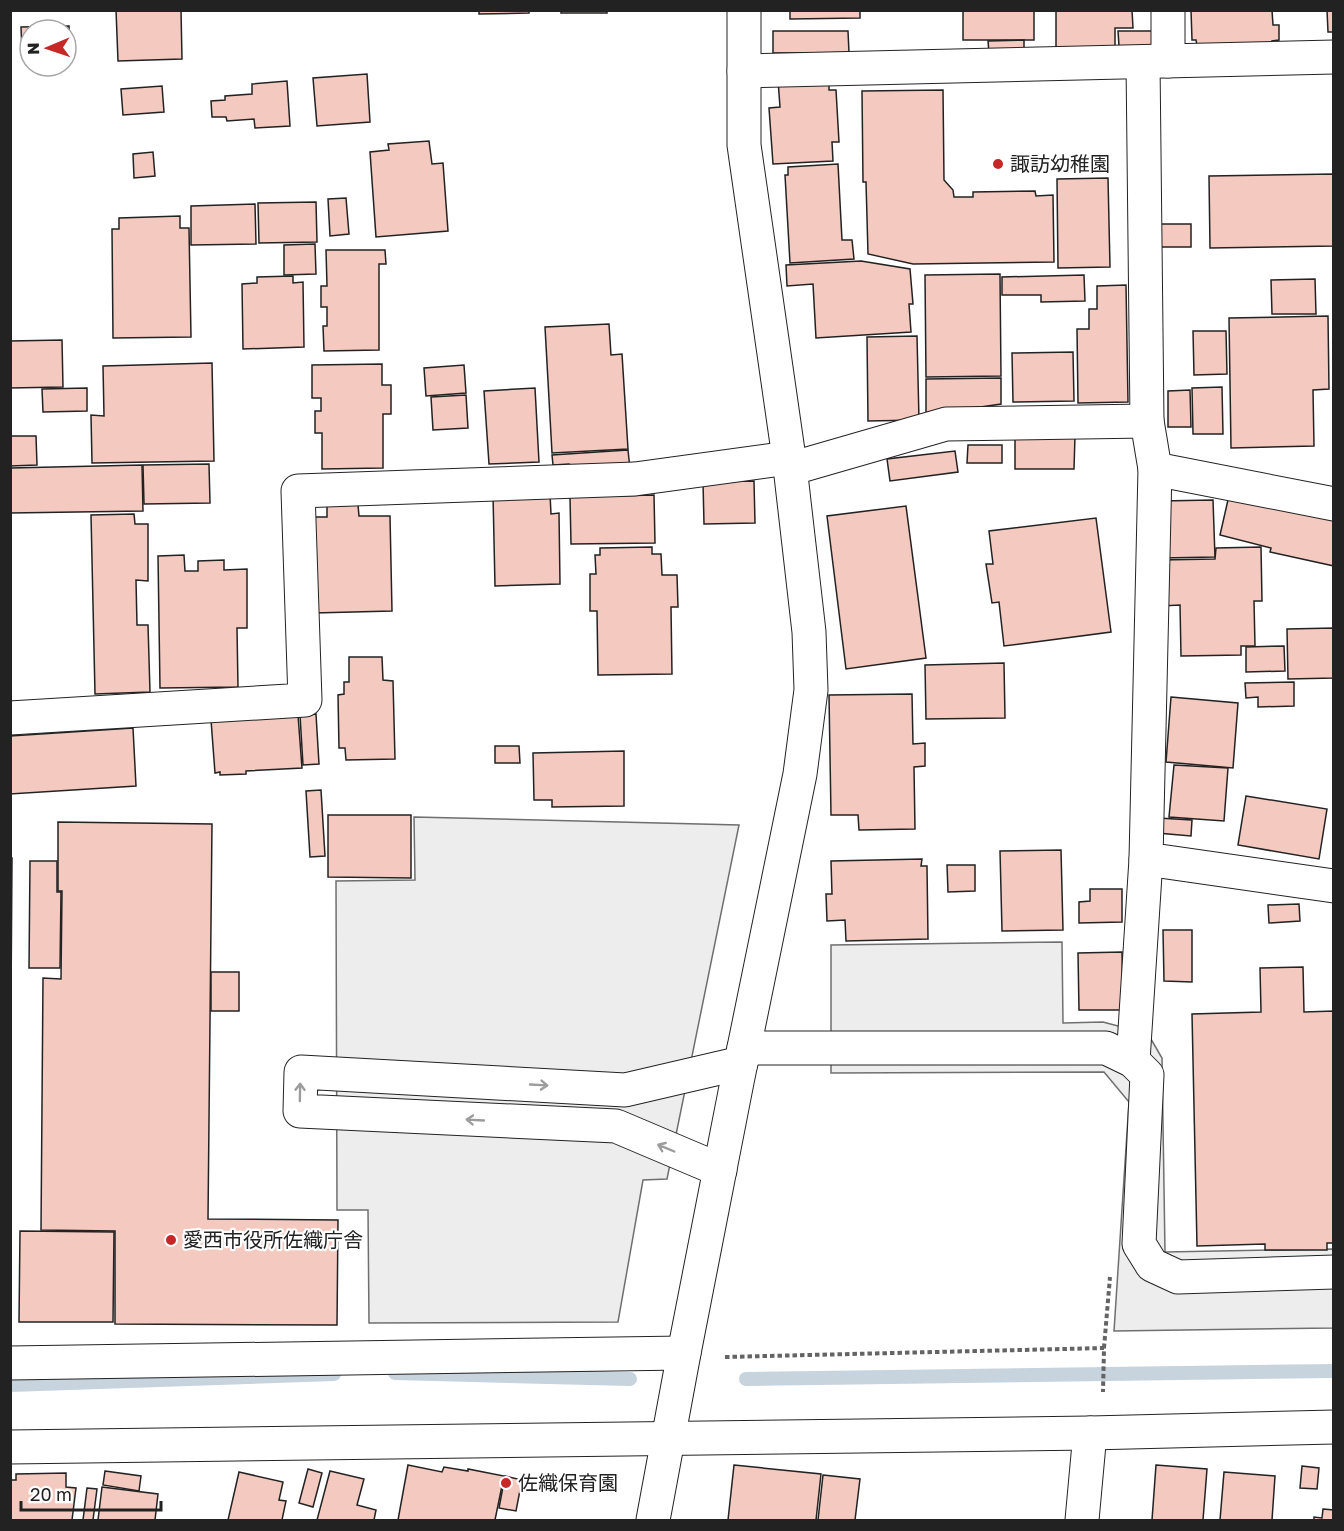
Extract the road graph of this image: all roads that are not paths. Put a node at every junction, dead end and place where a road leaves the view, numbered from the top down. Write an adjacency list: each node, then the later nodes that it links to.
1 (744, 10): 5 (street)
2 (1168, 10): 4 (street)
3 (1334, 57): 4 (street)
4 (1155, 61): 5 (street); 6 (street)
5 (744, 71): 7 (street)
6 (1147, 421): 7 (street); 8 (street)
7 (789, 464): 10 (street); 13 (street)
8 (1155, 468): 9 (street); 11 (street)
9 (1334, 504)
10 (10, 718)
11 (1146, 860): 12 (street); 14 (street)
12 (1334, 886)
13 (742, 1055): 14 (street); 15 (street); 15 (street, one-way to 13)
14 (1133, 1061): 16 (street)
15 (720, 1170): 17 (street)
16 (1334, 1272)
17 (683, 1355): 18 (street); 21 (street)
18 (10, 1363)
19 (1334, 1426): 20 (street)
20 (1090, 1432): 21 (street); 24 (street)
21 (668, 1438): 22 (street); 23 (street)
22 (10, 1447)
23 (653, 1521)
24 (1082, 1521)

